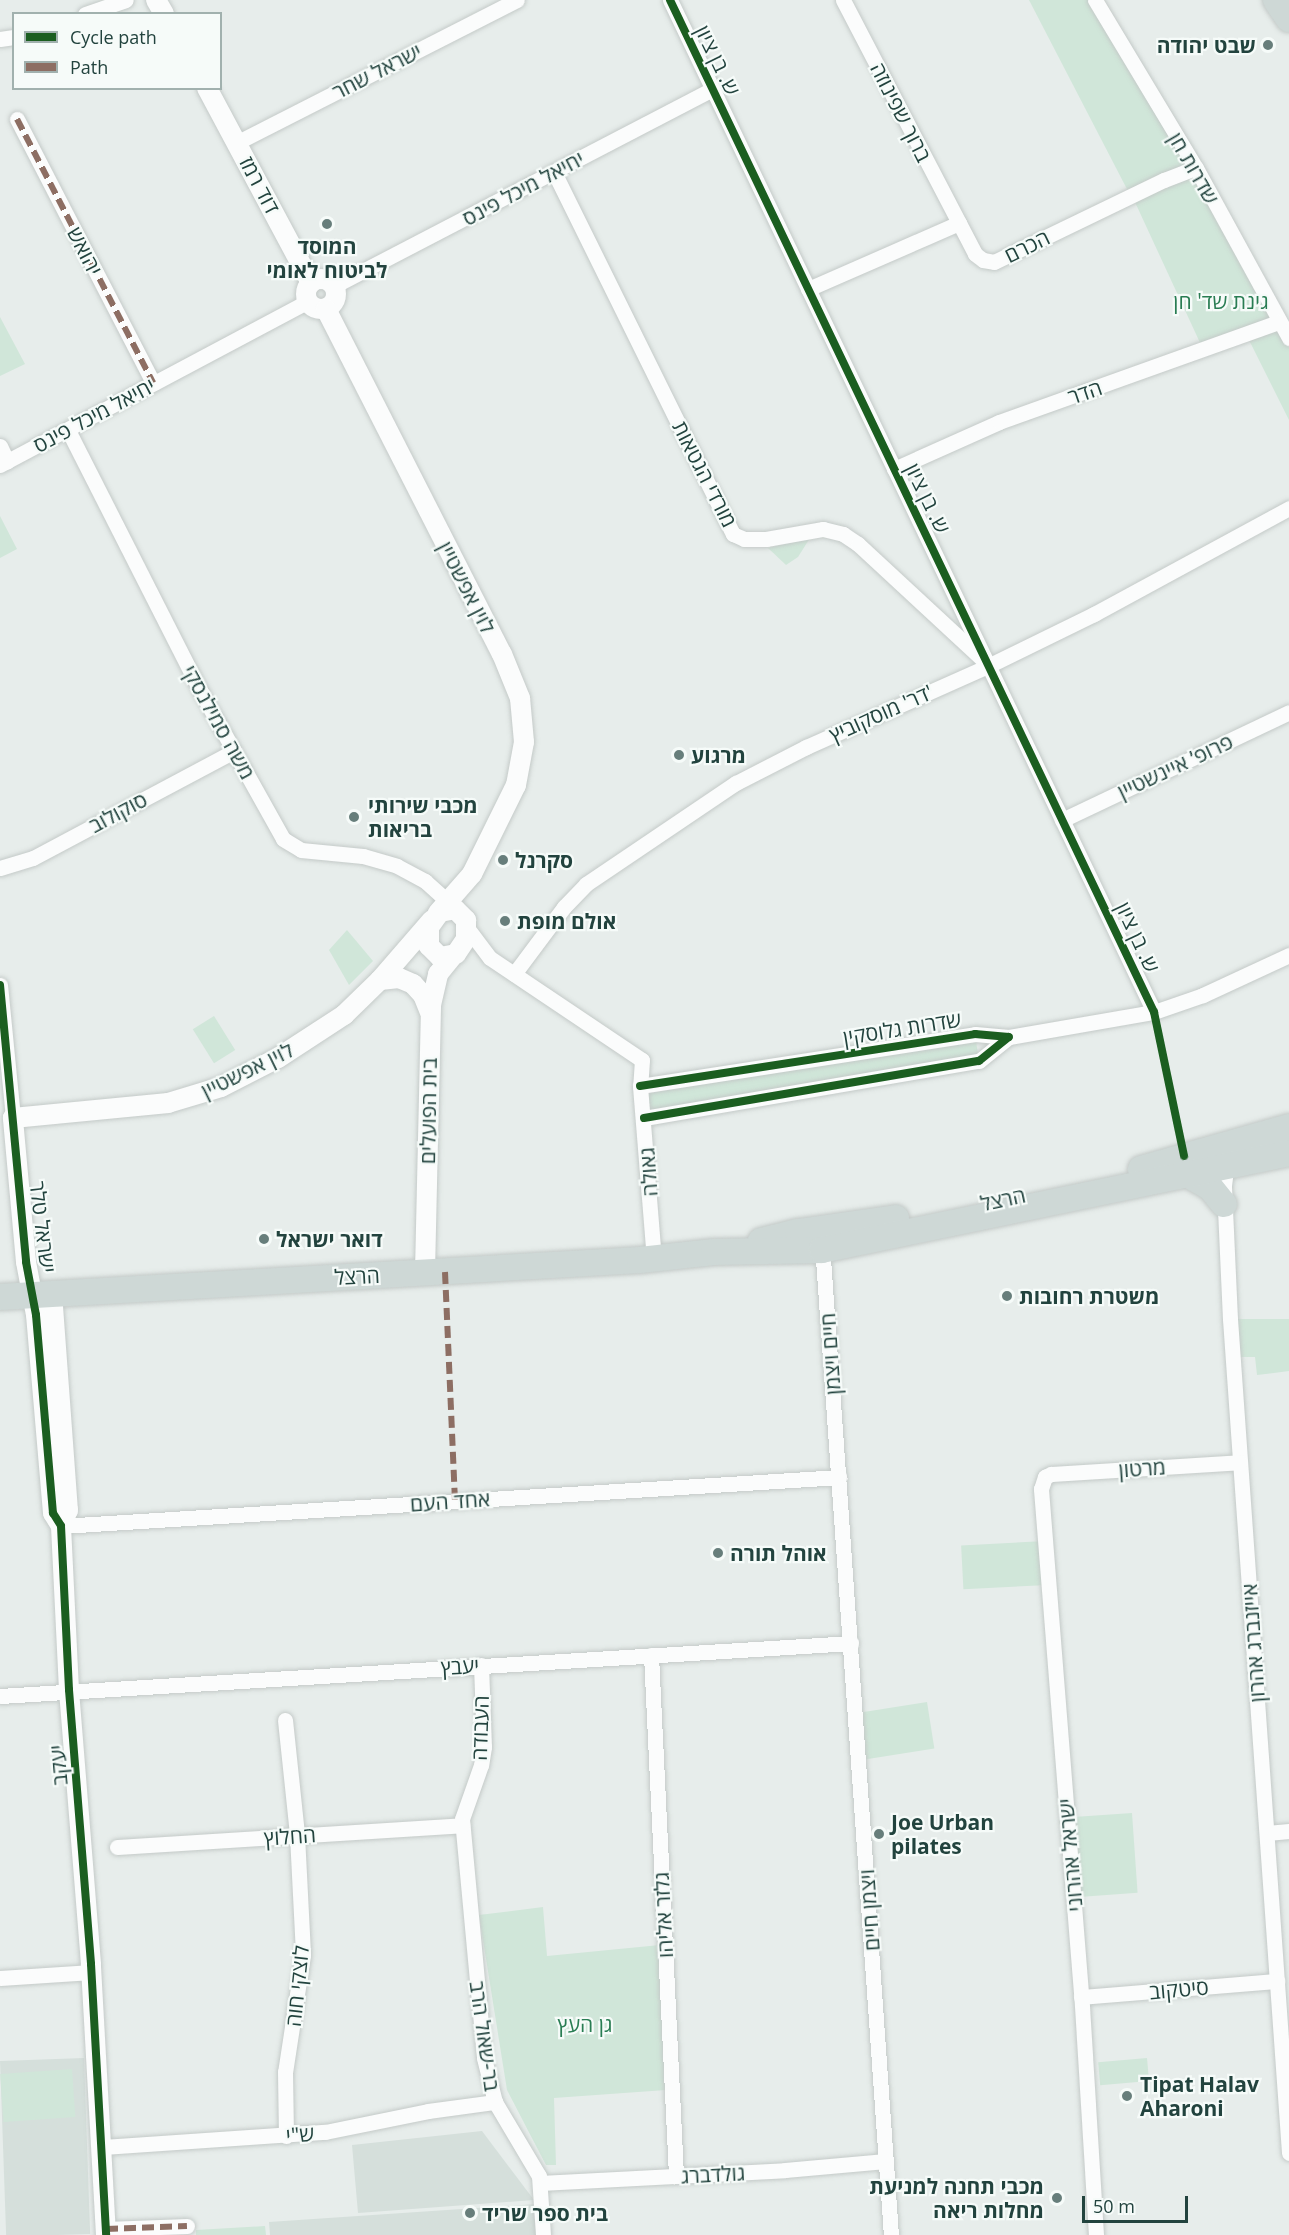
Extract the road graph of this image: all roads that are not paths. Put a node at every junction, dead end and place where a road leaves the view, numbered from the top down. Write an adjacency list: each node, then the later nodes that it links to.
1 (126, 0): 7 (street)
2 (517, 0): 12 (street, ישראל שחר)
3 (669, 0): 9 (street, ש. בן ציון)
4 (843, 0): 15 (street, ברוך שפינוזה)
5 (1095, 0): 13 (street, שדרות חן)
6 (1276, 0): 8 (main road)
7 (91, 12)
8 (1289, 19)
9 (712, 89): 14 (street, יחיאל מיכל פינס); 17 (street, ש. בן ציון)
10 (208, 90): 12 (street, דוד רמז)
11 (17, 119): 21 (street, יהואש)
12 (238, 142): 18 (street, דוד רמז)
13 (1196, 168): 15 (street, הכרם); 19 (street, שדרות חן)
14 (554, 172): 16 (street, יחיאל מיכל פינס); 27 (street, מורדי הגטאות)
15 (959, 223): 17 (street)
16 (334, 286): 18 (street)
17 (808, 289): 25 (street, ש. בן ציון)
18 (315, 298): 21 (street, יחיאל מיכל פינס); 32 (street, לוין אפשטיין)
19 (1279, 322): 20 (street, שדרות חן); 25 (street, הדר)
20 (1289, 338)
21 (153, 383): 22 (street, יחיאל מיכל פינס)
22 (68, 430): 24 (street, יחיאל מיכל פינס); 29 (street, משה סמילנסקי)
23 (0, 446): 24 (street)
24 (4, 463)
25 (894, 469): 27 (street, ש. בן ציון)
26 (1289, 508): 27 (street, דר' מוסקוביץ')
27 (988, 666): 30 (street, ש. בן ציון); 36 (street, דר' מוסקוביץ')
28 (1289, 712): 30 (street, פרופ׳ איינשטיין)
29 (234, 751): 31 (street, סוקולוב); 32 (street, משה סמילנסקי)
30 (1062, 820): 39 (street, ש. בן ציון)
31 (0, 868)
32 (452, 916): 33 (street, בית הפועלים); 33 (street); 35 (street); 37 (street, לוין אפשטיין)
33 (454, 955): 35 (street); 40 (street, בית הפועלים)
34 (1289, 955): 39 (street, שדרות גלוסקין)
35 (490, 958): 36 (street)
36 (514, 974): 42 (street)
37 (380, 980): 40 (street); 43 (street, לוין אפשטיין)
38 (0, 985): 43 (street, ישראל טלר)
39 (1154, 1012): 41 (street, שדרות גלוסקין)
40 (430, 1015): 53 (street, בית הפועלים)
41 (1009, 1037): 42 (street, שדרות גלוסקין); 44 (street, שדרות גלוסקין)
42 (640, 1086): 44 (street, גאולה)
43 (13, 1118): 54 (street, ישראל טלר)
44 (644, 1118): 52 (street, גאולה)
45 (1289, 1127): 46 (main road, הרצל)
46 (1242, 1139): 48 (street); 51 (main road, הרצל)
47 (1289, 1154): 48 (main road, הרצל)
48 (1224, 1168): 49 (main road, הרצל); 50 (street, אייזנברג אהרון)
49 (1190, 1176): 50 (main road); 51 (main road, הרצל)
50 (1224, 1204): 56 (street, אייזנברג אהרון)
51 (821, 1240): 52 (main road, הרצל); 57 (street, חיים ויצמן)
52 (654, 1259): 53 (main road, הרצל)
53 (425, 1272): 54 (main road, הרצל)
54 (43, 1294): 55 (main road, הרצל); 59 (street, יעקב)
55 (0, 1297)
56 (1240, 1462): 58 (street, מרטון); 68 (street, אייזנברג אהרון)
57 (839, 1477): 59 (street, אחד העם); 60 (street, ויצמן חיים)
58 (1045, 1477): 74 (street, ישראל אהרוני)
59 (61, 1526): 63 (street, יעקב)
60 (850, 1643): 61 (street, יעבץ); 80 (street, ויצמן חיים)
61 (651, 1655): 62 (street, יעבץ); 81 (street, גלזר אליהו)
62 (481, 1665): 63 (street, יעבץ); 66 (street, העבודה)
63 (69, 1690): 64 (street, יעבץ); 71 (street, יעקב)
64 (0, 1696)
65 (285, 1720): 69 (street, לוצקי חוה)
66 (462, 1825): 69 (street, החלוץ); 76 (street, בר-שאול הרב)
67 (1289, 1831): 68 (street)
68 (1266, 1833): 73 (street, אייזנברג אהרון)
69 (297, 1835): 70 (street, החלוץ); 77 (street, לוצקי חוה)
70 (117, 1847)
71 (92, 1972): 72 (street); 78 (street, יעקב)
72 (0, 1978)
73 (1277, 1981): 74 (street, סיטקוב); 75 (street, אייזנברג אהרון)
74 (1081, 1997): 87 (street, ישראל אהרוני)
75 (1286, 2065): 79 (street, אייזנברג אהרון)
76 (495, 2102): 77 (street, ש"י); 82 (street, בר-שאול הרב)
77 (286, 2136): 78 (street, ש"י)
78 (103, 2147): 84 (street, יעקב)
79 (1289, 2153)
80 (886, 2162): 81 (street, גולדברג); 86 (street, ויצמן חיים)
81 (676, 2176): 82 (street, גולדברג)
82 (540, 2183): 85 (street, בר-שאול הרב)
83 (188, 2226): 84 (street)
84 (106, 2232)
85 (543, 2235)
86 (891, 2235)
87 (1096, 2235)

